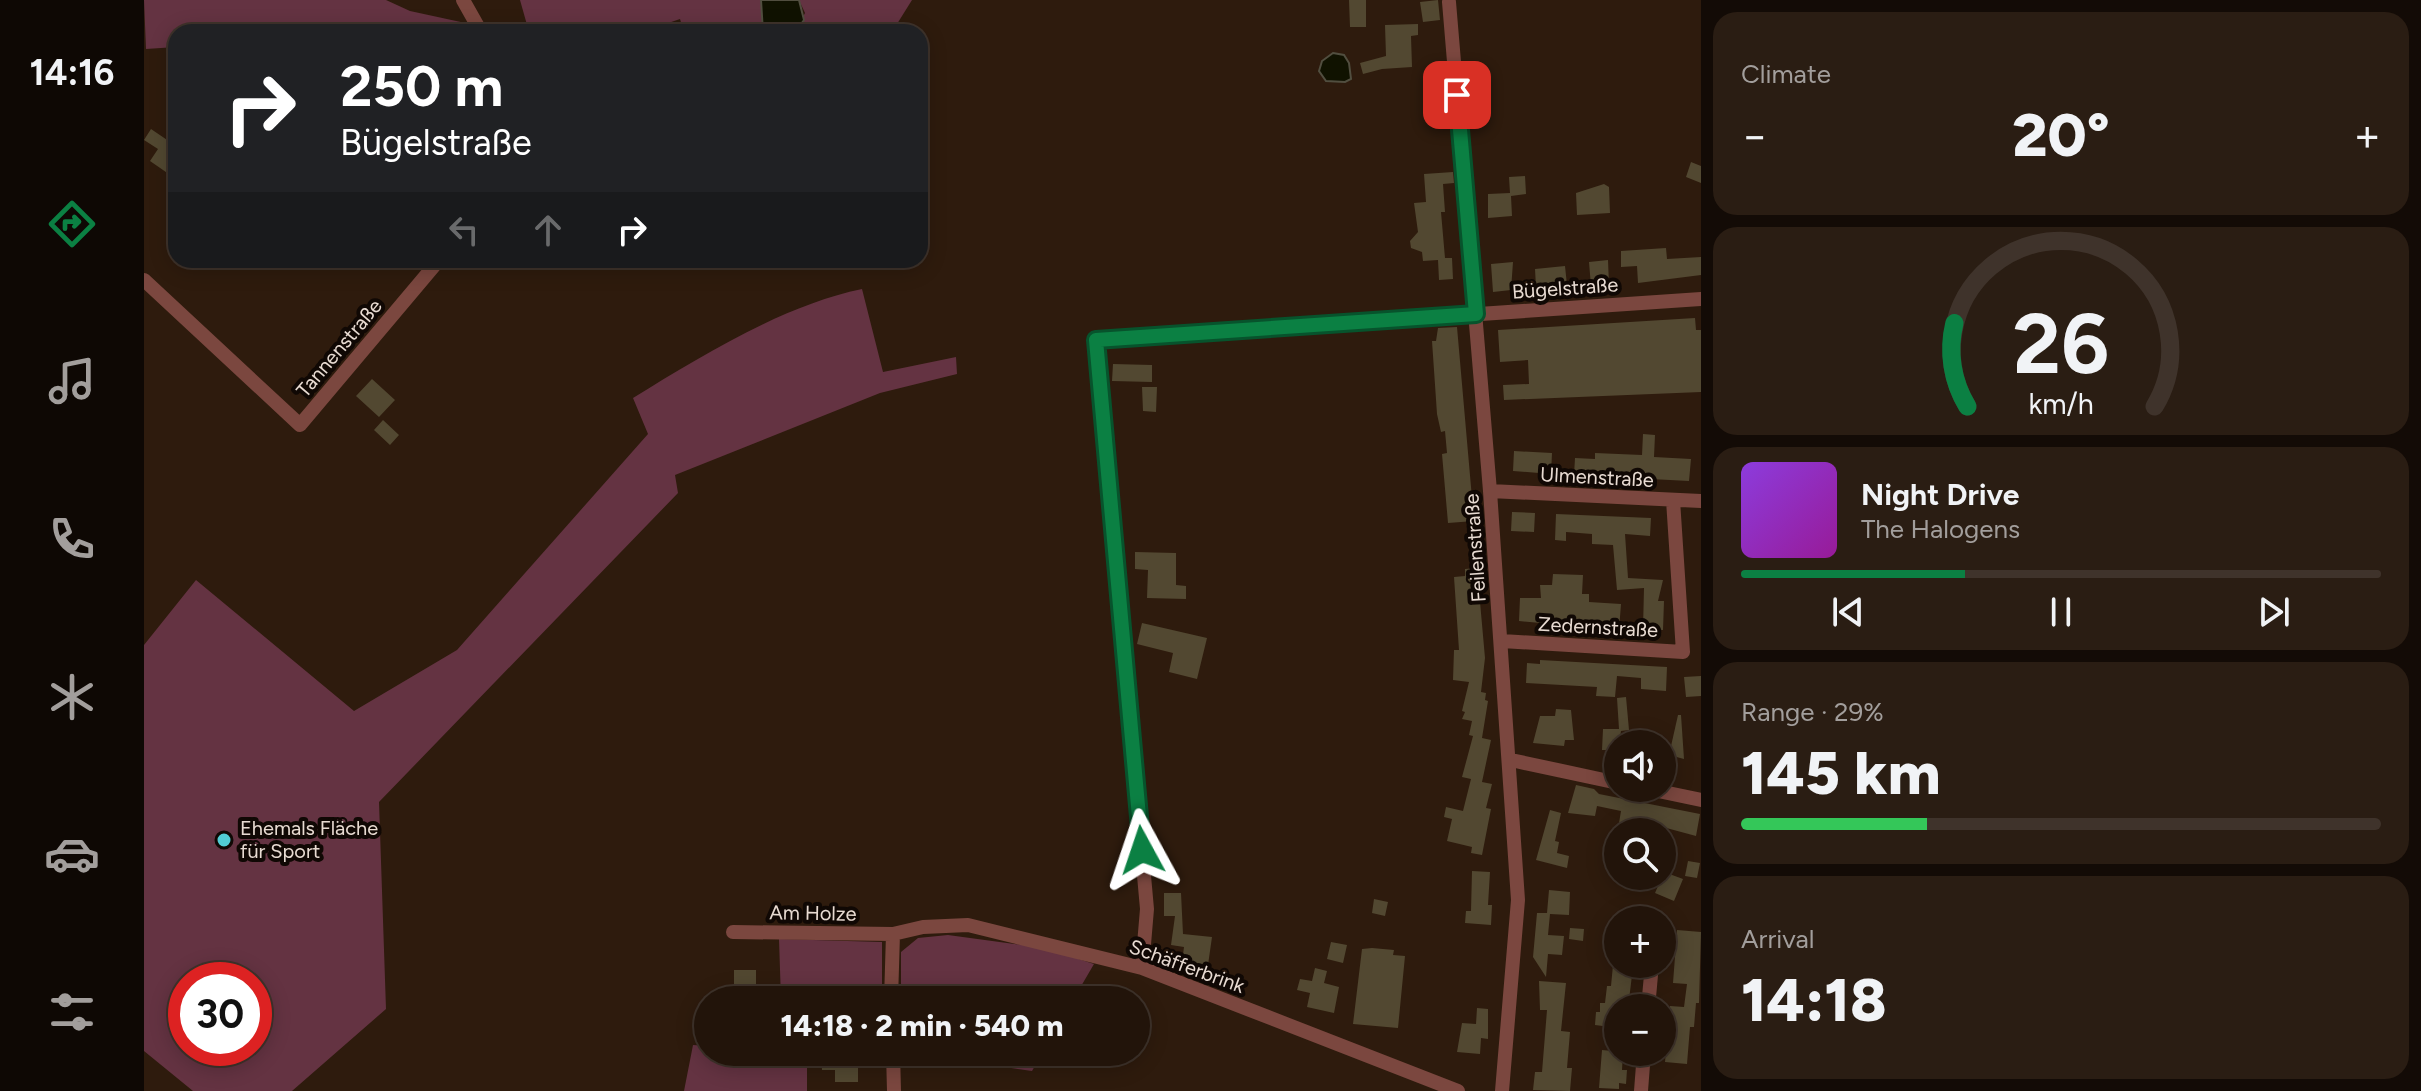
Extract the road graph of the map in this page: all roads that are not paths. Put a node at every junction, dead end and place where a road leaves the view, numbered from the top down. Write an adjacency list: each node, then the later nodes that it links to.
1 (463, 0): 3 (street)
2 (1449, 2): 7 (street, Feilenstraße)
3 (476, 24)
4 (432, 268): 5 (street, Tannenstraße)
5 (144, 280)
6 (1701, 299): 7 (street, Bügelstraße)
7 (1476, 314): 8 (street, Feilenstraße); 18 (street, Bügelstraße)
8 (1490, 491): 9 (street, Ulmenstraße); 11 (street, Feilenstraße)
9 (1673, 500): 10 (street, Ulmenstraße); 11 (street, Zedernstraße)
10 (1701, 501)
11 (1502, 641): 12 (street, Feilenstraße)
12 (1511, 760): 13 (street); 24 (street, Feilenstraße)
13 (1604, 780)
14 (1676, 795): 15 (street)
15 (1701, 800)
16 (733, 932): 17 (street, Am Holze)
17 (893, 934): 18 (street, Schäfferbrink); 19 (street)
18 (1142, 968): 23 (street, Schäfferbrink)
19 (891, 986)
20 (893, 1066): 22 (street)
21 (1643, 1066): 25 (street)
22 (894, 1091)
23 (1458, 1091)
24 (1502, 1091)
25 (1641, 1091)

